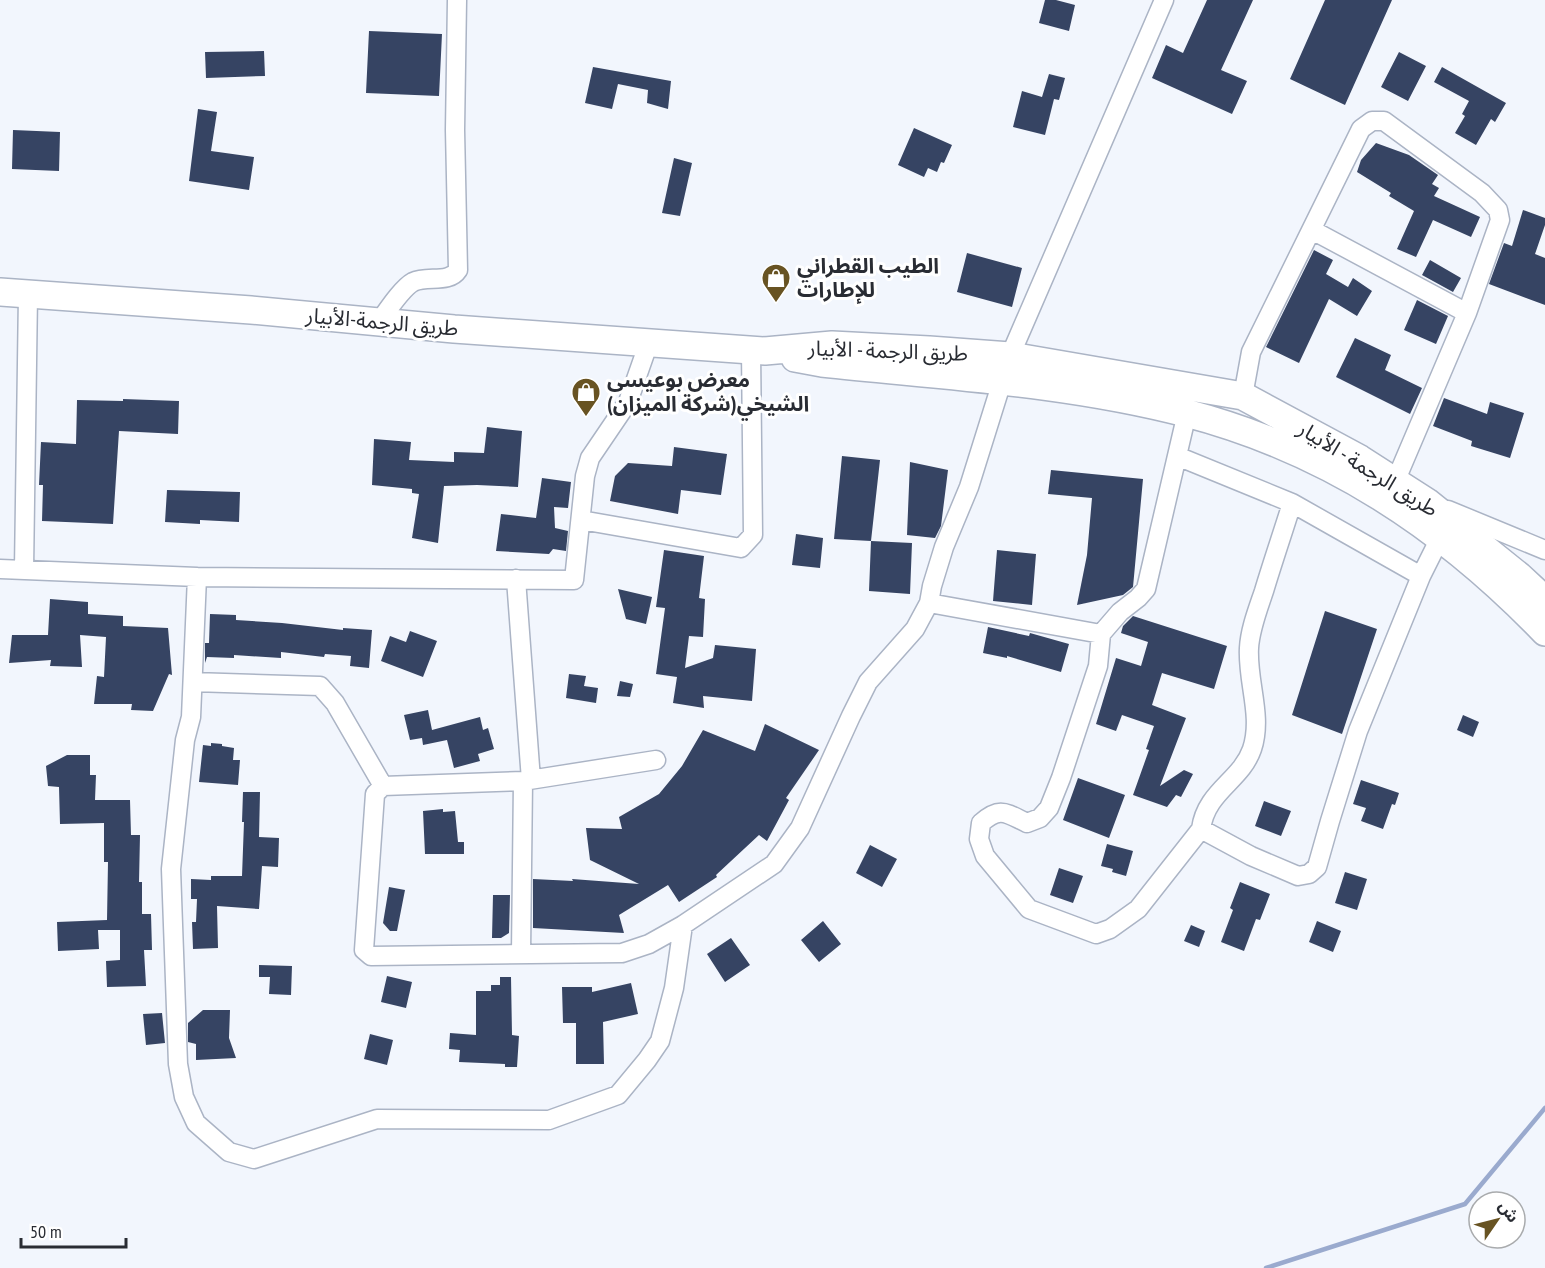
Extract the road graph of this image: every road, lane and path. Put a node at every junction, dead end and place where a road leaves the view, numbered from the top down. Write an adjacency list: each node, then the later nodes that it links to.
1 (457, 0): 7 (street)
2 (1164, 0): 10 (street)
3 (1312, 230): 6 (street); 6 (street); 11 (street)
4 (0, 292): 5 (highway, طريق الرجمة-الأبيار)
5 (28, 294): 7 (highway, طريق الرجمة-الأبيار); 21 (street)
6 (1467, 313): 14 (street)
7 (379, 322): 8 (highway, طريق الرجمة-الأبيار)
8 (649, 342): 9 (highway, طريق الرجمة-الأبيار); 17 (street)
9 (758, 350): 10 (highway, طريق الرجمة - الأبيار); 17 (street)
10 (1007, 369): 11 (highway, طريق الرجمة - الأبيار); 12 (highway, طريق الرجمة - الأبيار); 26 (street)
11 (1243, 396): 14 (highway, طريق الرجمة - الأبيار)
12 (1187, 413): 13 (street); 18 (highway, طريق الرجمة - الأبيار)
13 (1177, 456): 16 (street); 28 (street)
14 (1395, 483): 15 (highway, طريق الرجمة - الأبيار)
15 (1427, 502): 19 (street); 25 (highway, طريق الرجمة - الأبيار)
16 (1292, 503): 22 (street); 33 (street)
17 (581, 520): 24 (street)
18 (1440, 538): 22 (street); 27 (highway, طريق الرجمة - الأبيار)
19 (1545, 550)
20 (0, 569): 21 (street)
21 (24, 570): 23 (street)
22 (1421, 576): 33 (street)
23 (197, 577): 24 (street); 29 (street)
24 (516, 579): 31 (street)
25 (1545, 600)
26 (929, 603): 28 (street); 34 (street)
27 (1545, 632)
28 (1101, 634): 33 (street)
29 (193, 682): 32 (street); 34 (street)
30 (656, 760): 31 (street)
31 (527, 780): 32 (street); 35 (street)
32 (383, 786): 35 (street)
33 (1201, 829)
34 (683, 925): 35 (street)
35 (522, 953)

